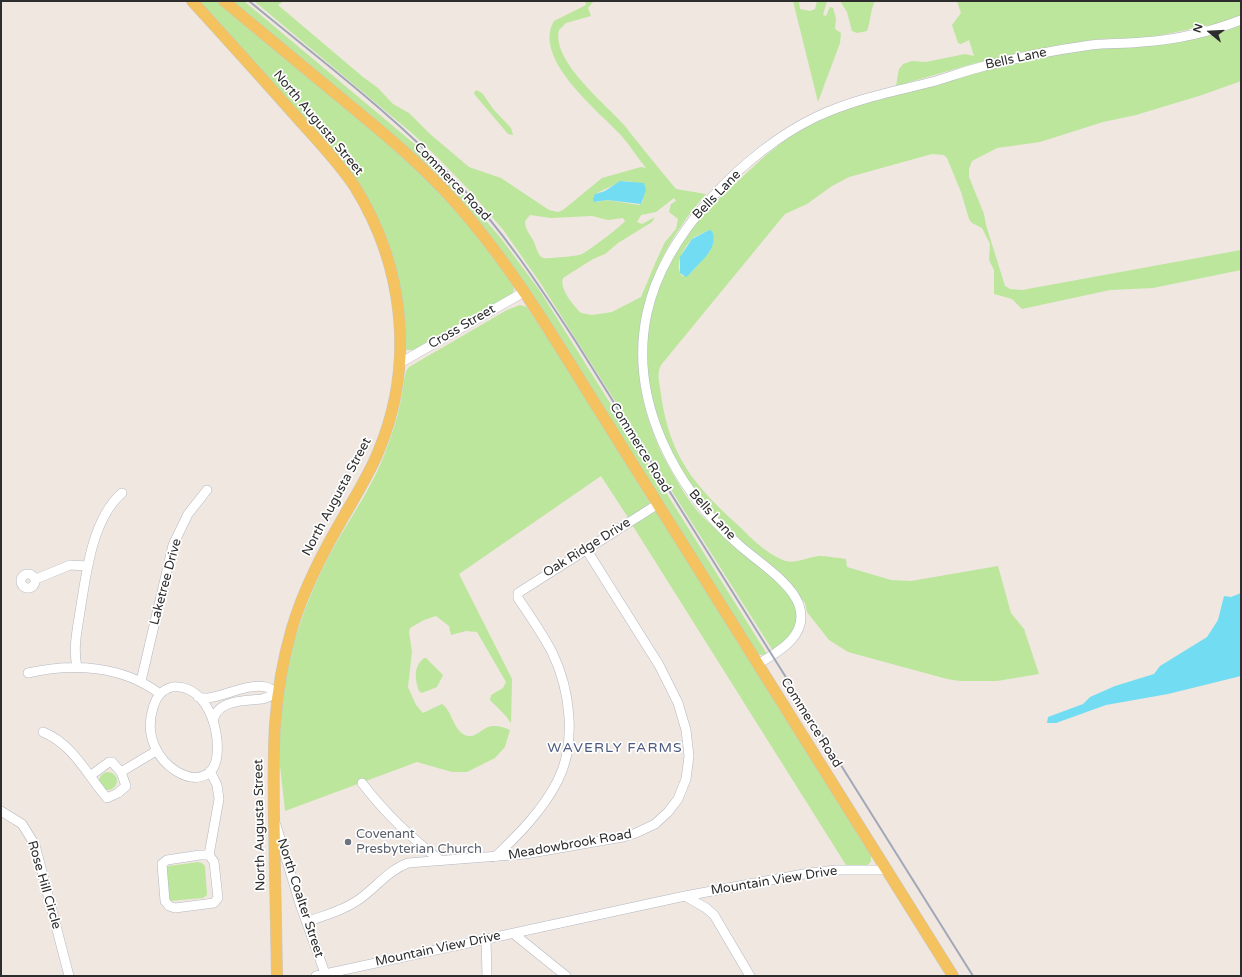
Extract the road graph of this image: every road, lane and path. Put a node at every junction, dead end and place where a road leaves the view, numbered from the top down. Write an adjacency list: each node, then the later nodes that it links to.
1 (192, 1): 5 (main road, North Augusta Street)
2 (224, 1): 4 (main road, Commerce Road)
3 (1241, 20): 12 (street, Bells Lane)
4 (524, 292): 5 (street, Cross Street); 8 (main road, Commerce Road)
5 (400, 363): 16 (main road, North Augusta Street)
6 (207, 490): 15 (street, Laketree Drive)
7 (122, 493): 10 (street)
8 (658, 504): 9 (street, Oak Ridge Drive); 12 (main road, Commerce Road)
9 (586, 549): 29 (street, Oak Ridge Drive); 29 (street, Meadowbrook Road)
10 (88, 566): 11 (street); 13 (street)
11 (36, 579)
12 (758, 664): 31 (main road, Commerce Road)
13 (77, 667): 14 (street); 15 (street)
14 (28, 673)
15 (141, 681): 17 (street)
16 (277, 692): 18 (street); 19 (street); 27 (main road, North Augusta Street)
17 (160, 694): 18 (street); 21 (street)
18 (198, 697): 19 (street)
19 (213, 721): 22 (street)
20 (42, 732): 24 (street)
21 (156, 751): 22 (street); 23 (street)
22 (210, 771): 28 (street)
23 (121, 772): 24 (street); 24 (street)
24 (90, 776)
25 (362, 784): 30 (street)
26 (1, 811): 36 (street, Rose Hill Circle)
27 (274, 819): 33 (street, North Coalter Street); 38 (main road, North Augusta Street)
28 (209, 855): 28 (street)
29 (495, 857): 30 (street, Meadowbrook Road)
30 (440, 860): 33 (street, Meadowbrook Road)
31 (886, 870): 32 (street, Mountain View Drive); 42 (main road, Commerce Road)
32 (685, 896): 34 (street, Mountain View Drive); 41 (street, Mountain View Drive)
33 (307, 922): 37 (street, North Coalter Street)
34 (514, 934): 35 (street, Mountain View Drive); 40 (street, Mountain View Drive)
35 (486, 939): 37 (street, Mountain View Drive); 39 (street)
36 (70, 974)
37 (322, 975)
38 (277, 976)
39 (487, 976)
40 (566, 976)
41 (750, 976)
42 (953, 976)

